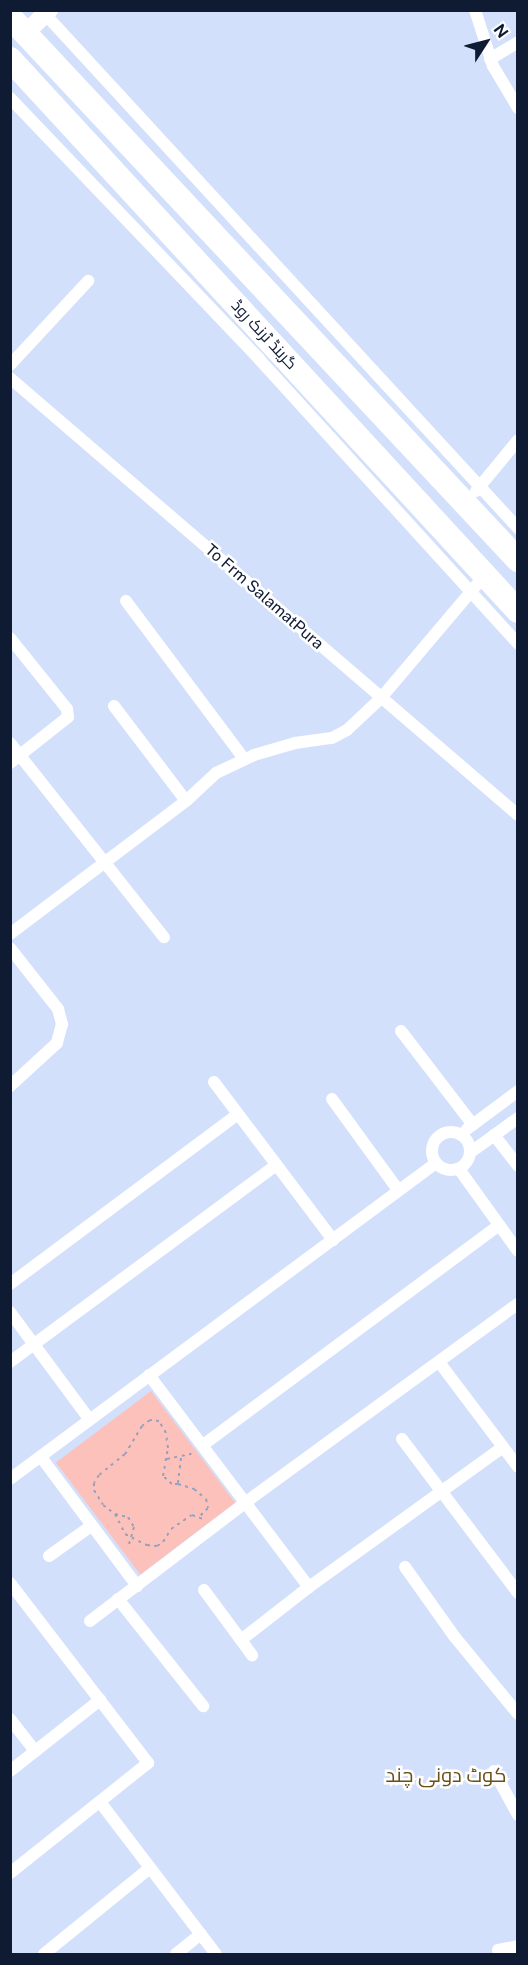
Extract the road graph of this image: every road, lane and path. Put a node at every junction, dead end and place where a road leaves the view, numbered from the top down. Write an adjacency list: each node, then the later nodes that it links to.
1 (475, 10): 6 (street)
2 (47, 12): 3 (main road); 14 (street)
3 (18, 25): 14 (highway, گرینڈ ٹرنک روڈ)
4 (518, 42): 6 (street)
5 (10, 59): 10 (highway, گرینڈ ٹرنک روڈ)
6 (490, 59): 8 (street)
7 (10, 98): 10 (street)
8 (518, 108)
9 (88, 281): 11 (street)
10 (267, 352): 17 (highway, گرینڈ ٹرنک روڈ)
11 (10, 365)
12 (10, 378): 22 (street, To Frm SalamatPura)
13 (518, 440): 14 (street)
14 (472, 495): 15 (street); 16 (highway, گرینڈ ٹرنک روڈ)
15 (518, 528)
16 (518, 560)
17 (478, 584): 19 (highway, گرینڈ ٹرنک روڈ); 21 (street); 22 (street)
18 (126, 601): 25 (street)
19 (518, 611)
20 (10, 638): 26 (street)
21 (518, 644)
22 (381, 698): 25 (street); 28 (street, To Frm SalamatPura)
23 (114, 705): 27 (street)
24 (10, 743): 26 (street)
25 (244, 759): 27 (street)
26 (16, 760): 29 (street)
27 (186, 801): 29 (street)
28 (518, 815)
29 (105, 863): 30 (street); 31 (street)
30 (10, 934)
31 (164, 937)
32 (10, 948): 35 (street)
33 (401, 1031): 40 (street)
34 (214, 1083): 38 (street)
35 (10, 1086)
36 (518, 1091): 40 (street)
37 (332, 1099): 48 (street)
38 (238, 1114): 45 (street); 52 (street)
39 (518, 1118): 42 (street)
40 (473, 1125): 41 (street)
41 (461, 1134): 43 (street); 44 (street)
42 (494, 1135): 43 (street); 46 (street)
43 (471, 1152): 47 (street)
44 (436, 1163): 47 (street); 48 (street)
45 (276, 1165): 50 (street); 55 (street)
46 (518, 1166)
47 (459, 1169): 49 (street)
48 (398, 1190): 50 (street)
49 (499, 1225): 51 (street); 61 (street)
50 (333, 1240): 58 (street)
51 (518, 1251)
52 (10, 1284)
53 (518, 1304): 57 (street)
54 (10, 1312): 55 (street)
55 (35, 1344): 56 (street); 59 (street)
56 (10, 1362)
57 (439, 1362): 62 (street); 70 (street)
58 (149, 1375): 59 (street); 61 (street)
59 (90, 1420): 63 (street)
60 (402, 1438): 69 (street)
61 (202, 1445): 64 (path); 70 (street)
62 (503, 1447): 66 (street); 69 (street)
63 (41, 1457): 67 (street); 73 (street)
64 (181, 1458): 65 (path); 68 (path)
65 (166, 1459): 68 (path); 71 (path)
66 (518, 1467)
67 (10, 1479)
68 (177, 1484): 72 (path)
69 (442, 1491): 80 (street); 82 (street)
70 (246, 1502): 74 (street); 80 (street)
71 (115, 1514): 72 (path); 75 (path)
72 (199, 1516): 74 (path)
73 (91, 1526): 76 (street); 79 (street)
74 (211, 1528): 79 (street)
75 (129, 1545)
76 (50, 1557)
77 (405, 1567): 89 (street)
78 (10, 1583): 87 (street)
79 (137, 1586): 83 (street)
80 (309, 1587): 85 (street)
81 (204, 1590): 85 (street)
82 (518, 1593)
83 (118, 1599): 84 (street); 88 (street)
84 (90, 1621)
85 (241, 1640): 86 (street)
86 (252, 1655)
87 (100, 1700): 91 (street); 94 (street)
88 (203, 1706)
89 (518, 1714)
90 (10, 1719): 91 (street)
91 (35, 1752): 92 (street)
92 (10, 1771)
93 (494, 1771): 95 (street)
94 (100, 1802): 96 (street); 97 (street)
95 (518, 1815)
96 (150, 1868): 98 (street); 101 (street)
97 (10, 1874)
98 (201, 1934): 102 (street); 103 (street)
99 (518, 1946): 100 (street)
100 (498, 1950)
101 (44, 1954)
102 (176, 1954)
103 (216, 1954)

